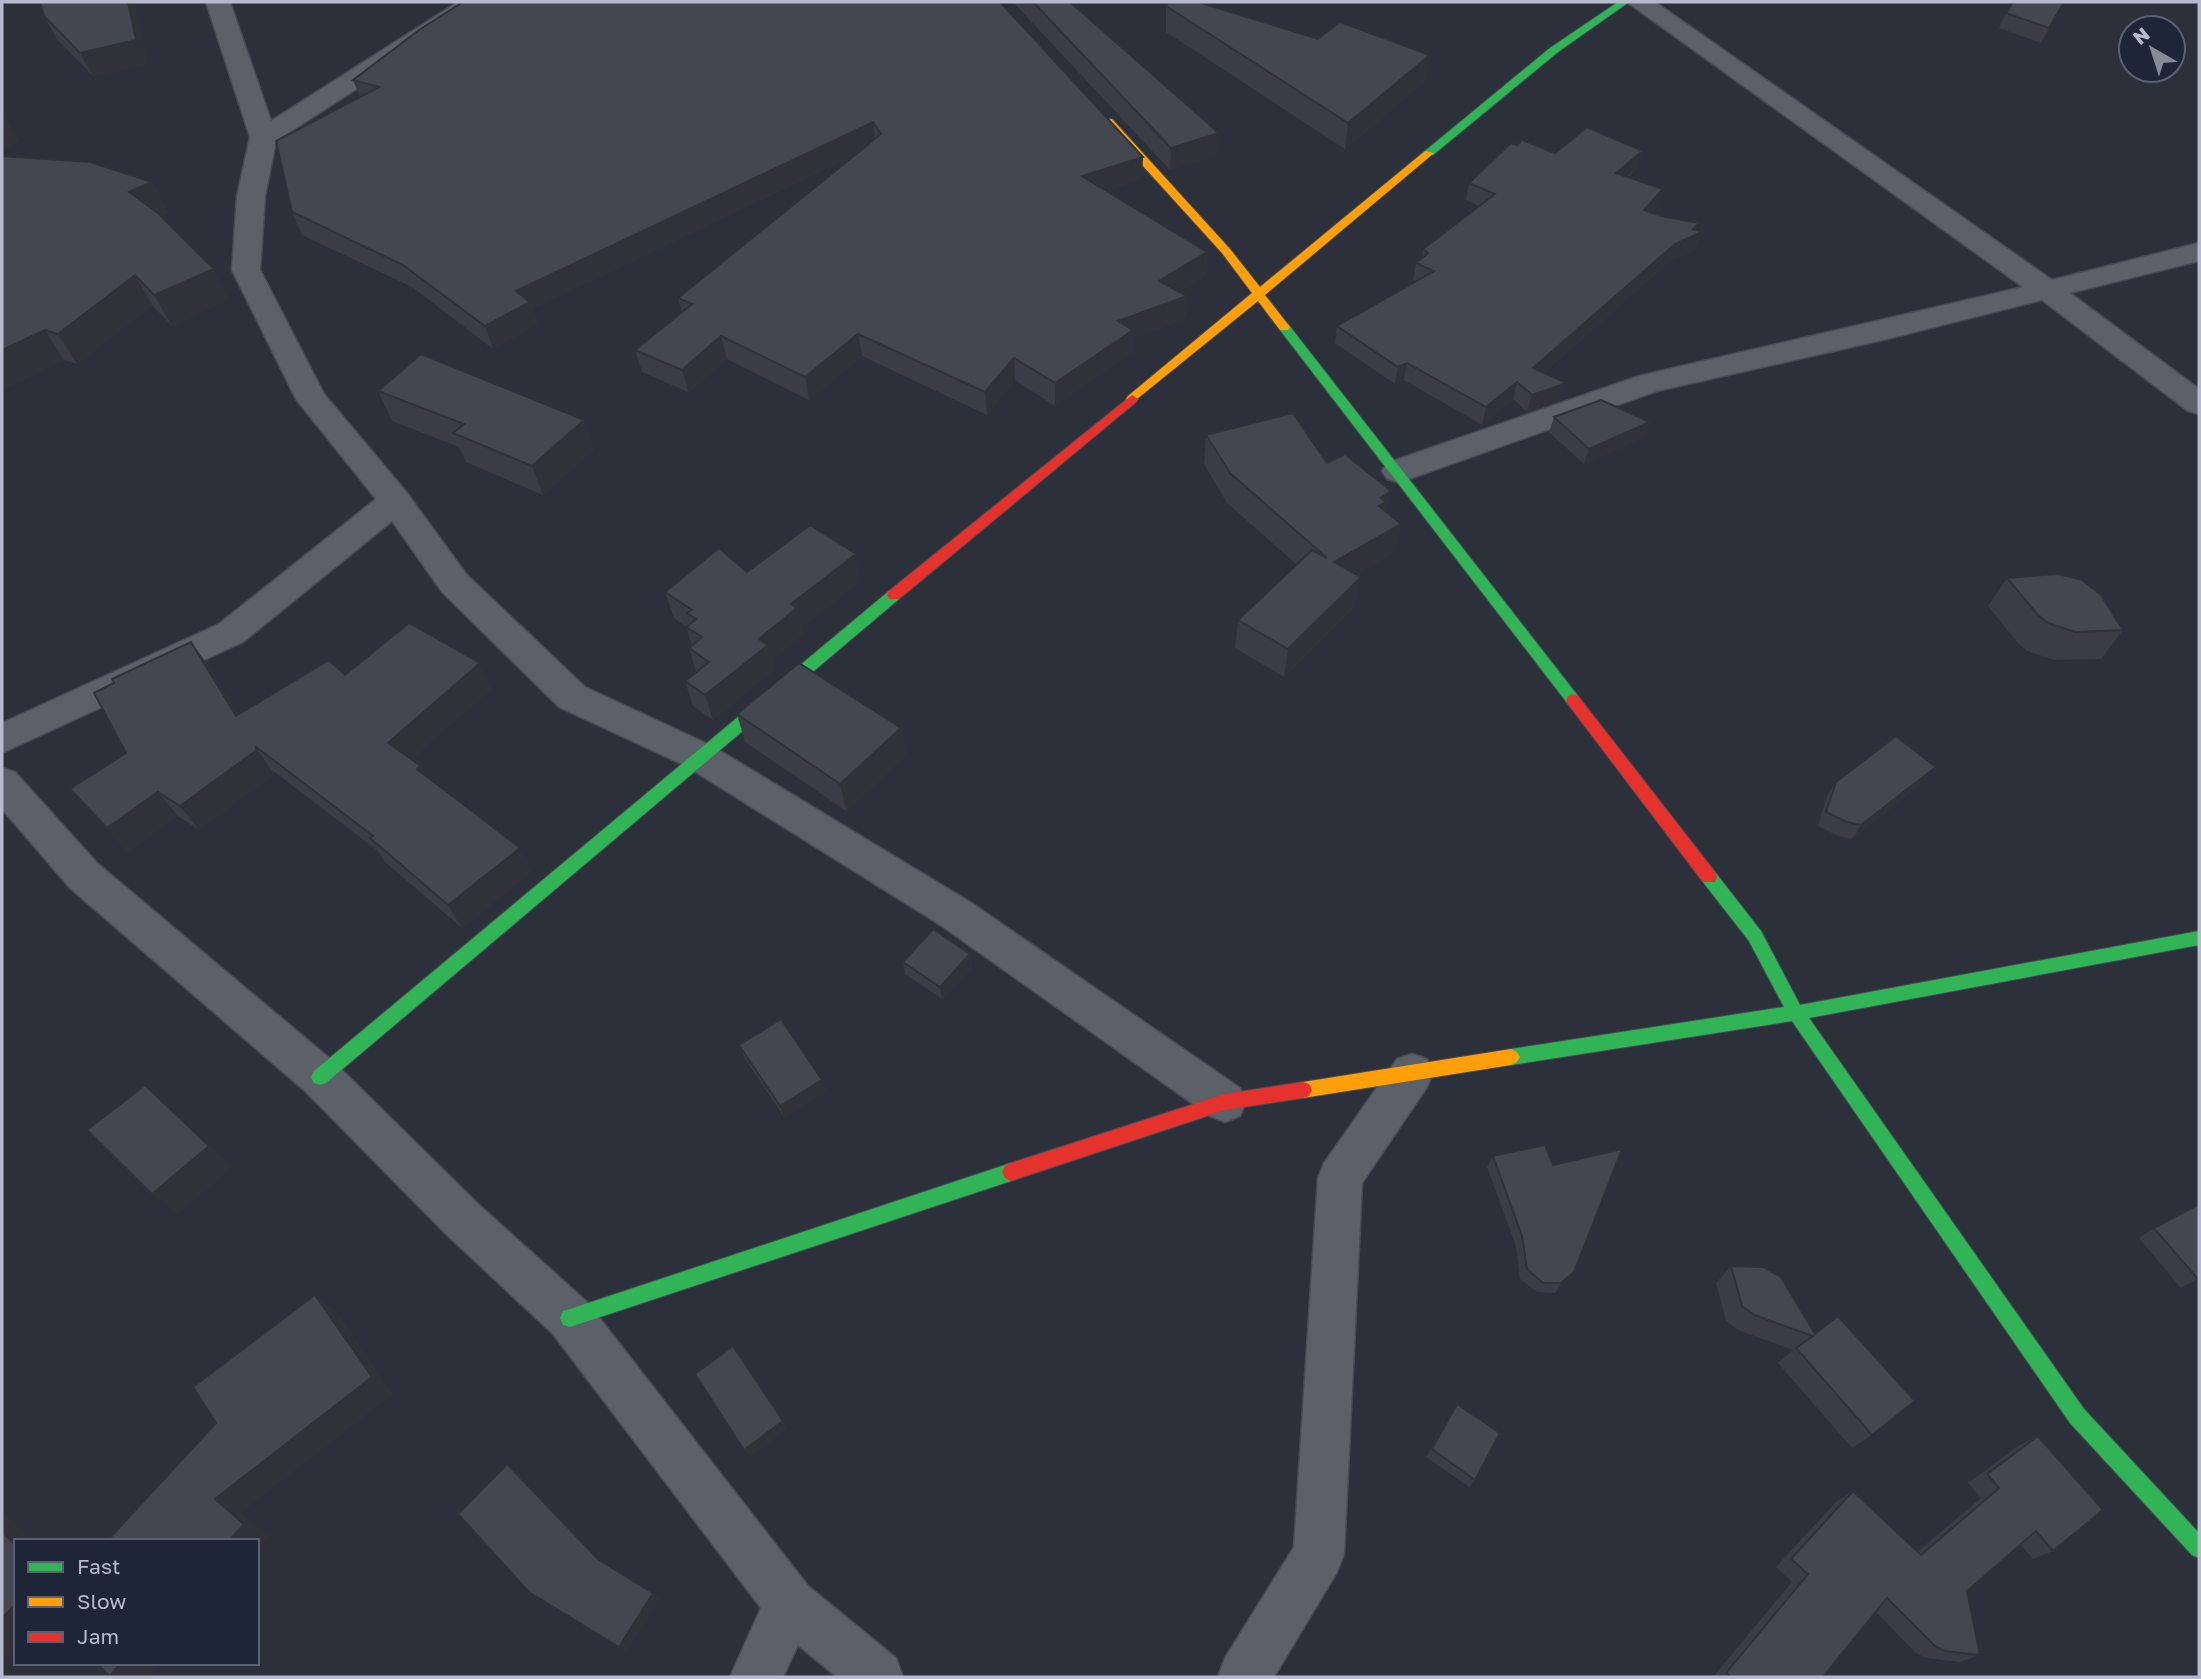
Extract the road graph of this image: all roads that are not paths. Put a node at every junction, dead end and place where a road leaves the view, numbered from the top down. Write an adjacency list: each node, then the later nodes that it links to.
1 (218, 2): 6 (street)
2 (474, 2): 6 (street)
3 (1624, 2): 9 (street)
4 (1639, 2): 8 (street)
5 (1096, 107): 9 (street)
6 (263, 137): 12 (street)
7 (2199, 252): 8 (street)
8 (2048, 290): 10 (street); 11 (street)
9 (1259, 296): 11 (street); 14 (street)
10 (2199, 404)
11 (1398, 471): 17 (street)
12 (395, 500): 13 (street); 14 (street)
13 (2, 739)
14 (699, 756): 19 (street); 20 (street)
15 (2, 783): 19 (street)
16 (2199, 938): 17 (street)
17 (1796, 1013): 18 (street); 22 (street)
18 (1412, 1073): 20 (street); 26 (street)
19 (320, 1077): 21 (street)
20 (1225, 1102): 21 (street)
21 (570, 1318): 23 (street)
22 (2199, 1548)
23 (790, 1604): 24 (street); 25 (street)
24 (756, 1677)
25 (877, 1677)
26 (1244, 1677)

